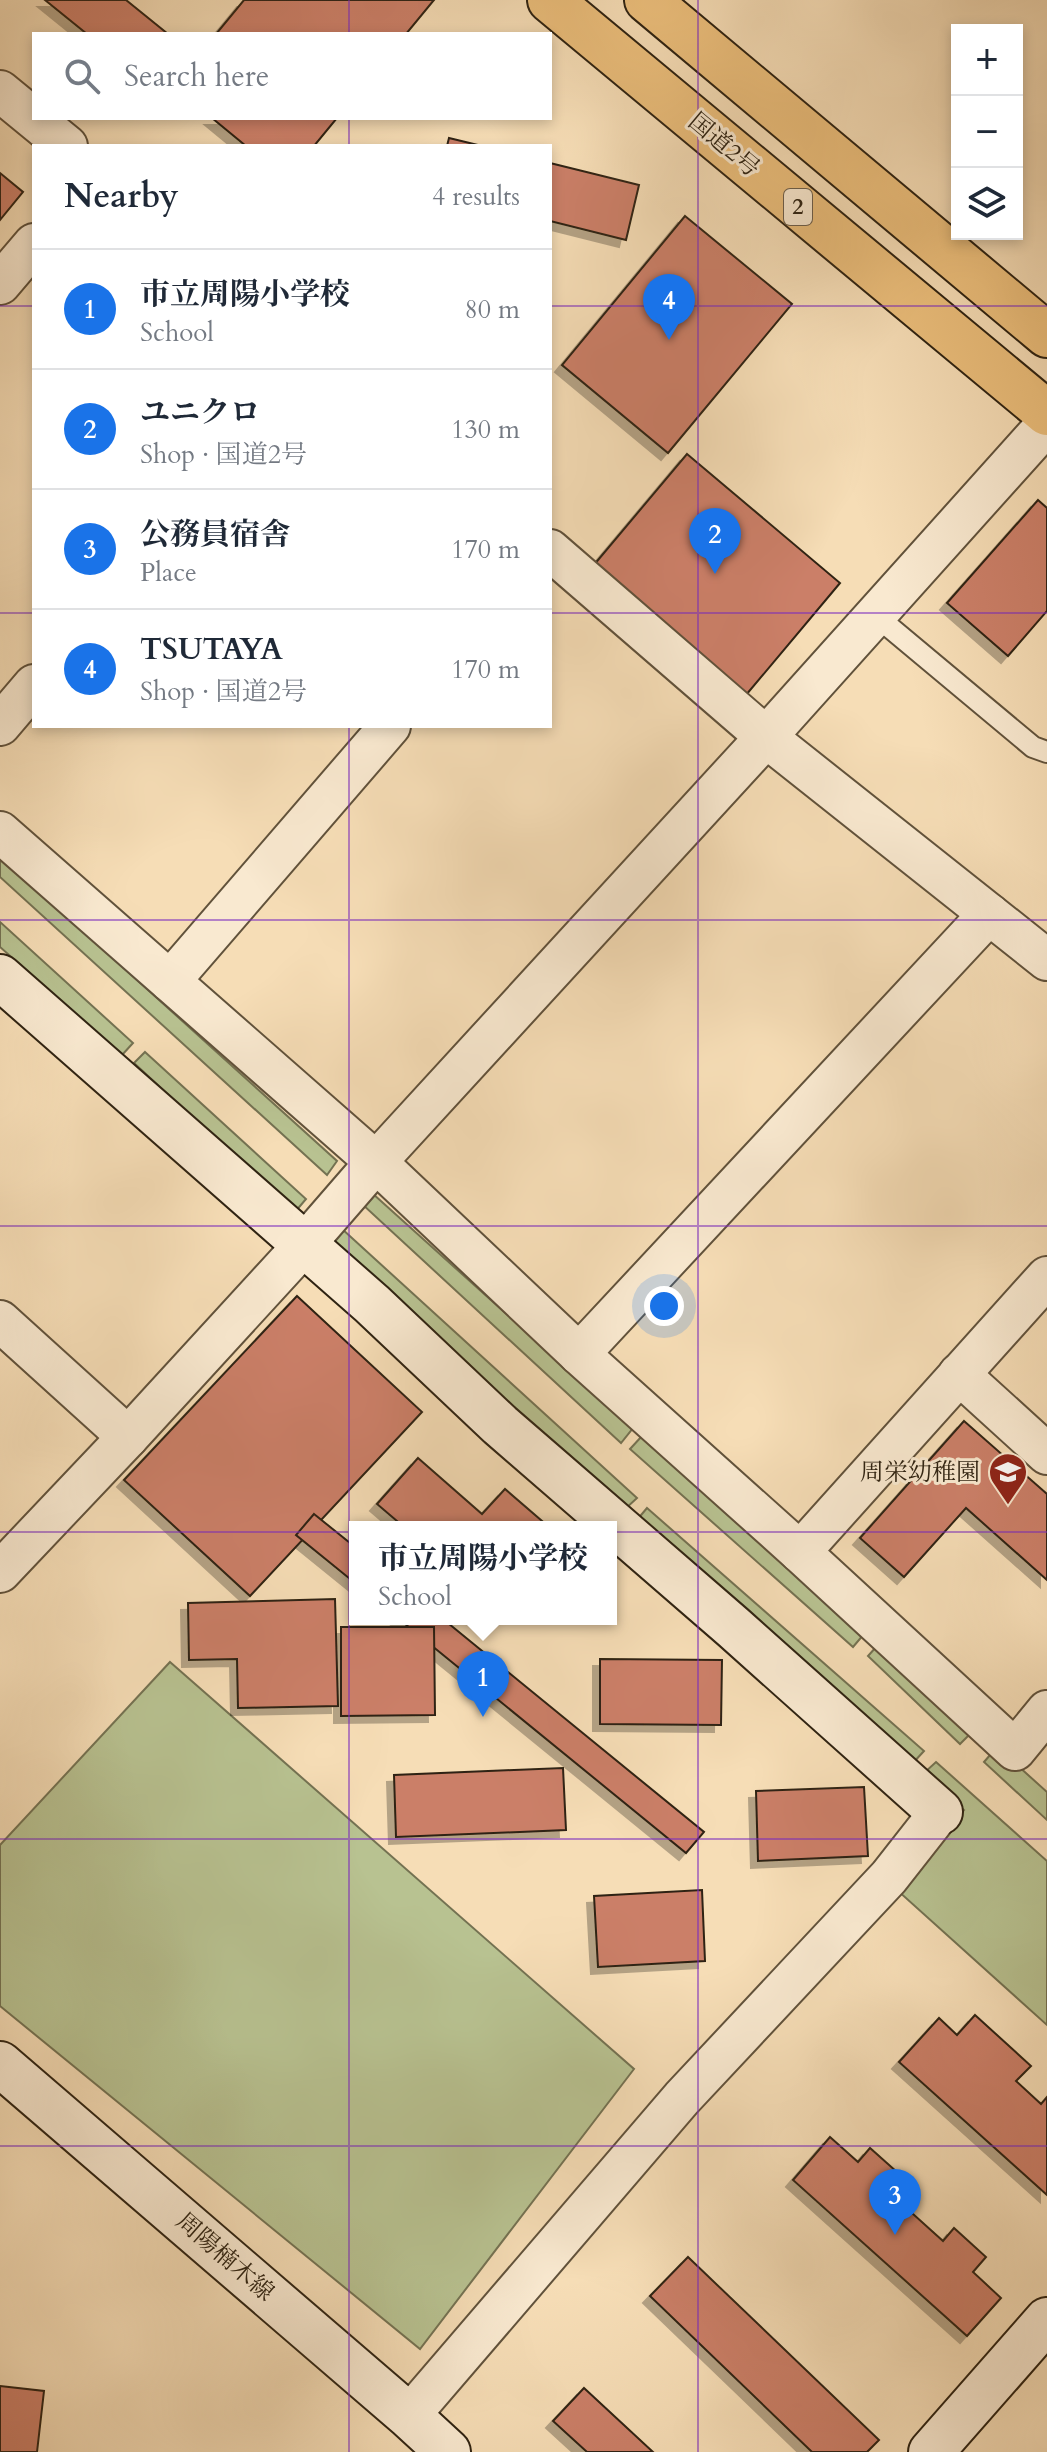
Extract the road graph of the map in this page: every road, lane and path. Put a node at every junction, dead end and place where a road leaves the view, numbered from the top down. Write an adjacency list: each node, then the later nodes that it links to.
1 (550, 0): 10 (highway, 国道2号 / 2)
2 (647, 0): 9 (highway)
3 (0, 91): 4 (street)
4 (32, 117)
5 (35, 120): 6 (street)
6 (65, 144)
7 (32, 246): 8 (street)
8 (0, 284)
9 (1047, 335)
10 (1047, 413)
11 (1047, 424): 13 (street)
12 (552, 552): 17 (street)
13 (875, 615): 17 (street); 18 (lane)
14 (32, 687): 15 (street)
15 (0, 725)
16 (388, 728): 23 (street)
17 (766, 737): 20 (street); 24 (street)
18 (1047, 752)
19 (0, 832): 23 (street)
20 (989, 914): 21 (street); 28 (street)
21 (1047, 960)
22 (0, 977): 25 (street)
23 (170, 981): 24 (street)
24 (376, 1162): 25 (street); 28 (street)
25 (304, 1245): 30 (street); 32 (street)
26 (1047, 1277): 29 (street)
27 (0, 1321): 30 (street)
28 (579, 1354): 34 (street)
29 (959, 1374): 31 (street); 34 (street)
30 (128, 1437): 35 (street)
31 (1047, 1454)
32 (609, 1521)
33 (617, 1528): 37 (street)
34 (800, 1552): 36 (street)
35 (0, 1572)
36 (1047, 1711)
37 (940, 1812): 40 (street)
38 (0, 2064): 40 (street, 周陽楠木線)
39 (1047, 2320): 42 (street)
40 (409, 2416): 41 (street, 周陽楠木線)
41 (448, 2452)
42 (931, 2452)

